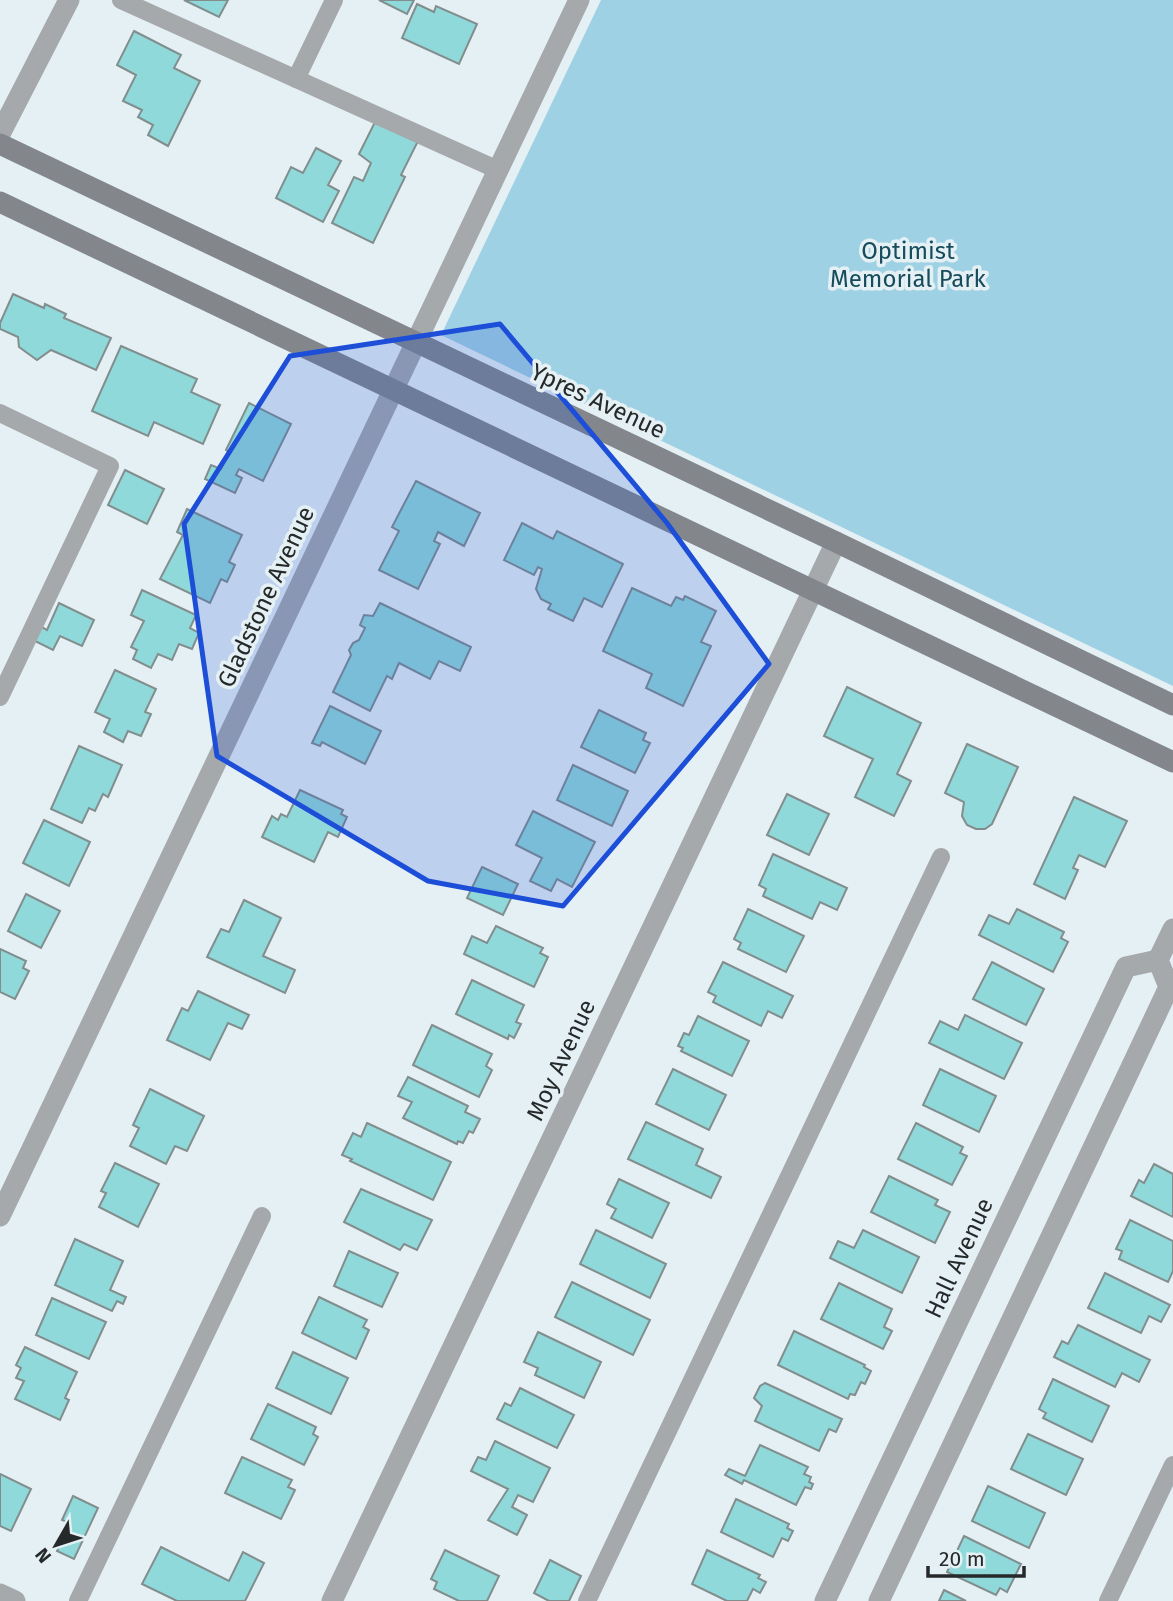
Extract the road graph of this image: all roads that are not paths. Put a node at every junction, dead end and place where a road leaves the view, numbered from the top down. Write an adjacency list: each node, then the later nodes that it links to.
1 (69, 0): 6 (street)
2 (121, 0): 5 (lane)
3 (334, 0): 5 (lane)
4 (579, 0): 8 (street, Gladstone Avenue)
5 (296, 79): 8 (lane)
6 (0, 134)
7 (0, 144): 10 (main road, Ypres Avenue)
8 (498, 170): 10 (street, Gladstone Avenue)
9 (0, 202): 11 (main road)
10 (416, 343): 11 (street, Gladstone Avenue); 13 (main road, Ypres Avenue)
11 (394, 390): 14 (main road); 21 (street, Gladstone Avenue)
12 (0, 413): 15 (lane)
13 (836, 542): 14 (street, Moy Avenue); 16 (main road, Ypres Avenue)
14 (813, 590): 17 (main road); 27 (street, Moy Avenue)
15 (0, 697)
16 (1173, 705)
17 (1173, 762)
18 (941, 857): 28 (lane)
19 (1173, 929): 20 (street)
20 (1165, 964): 29 (street, Hall Avenue); 30 (street)
21 (0, 1216)
22 (262, 1216): 26 (lane)
23 (1173, 1465): 31 (lane)
24 (0, 1594): 25 (street)
25 (15, 1601)
26 (78, 1601)
27 (332, 1601)
28 (587, 1601)
29 (825, 1601)
30 (879, 1601)
31 (1108, 1601)

